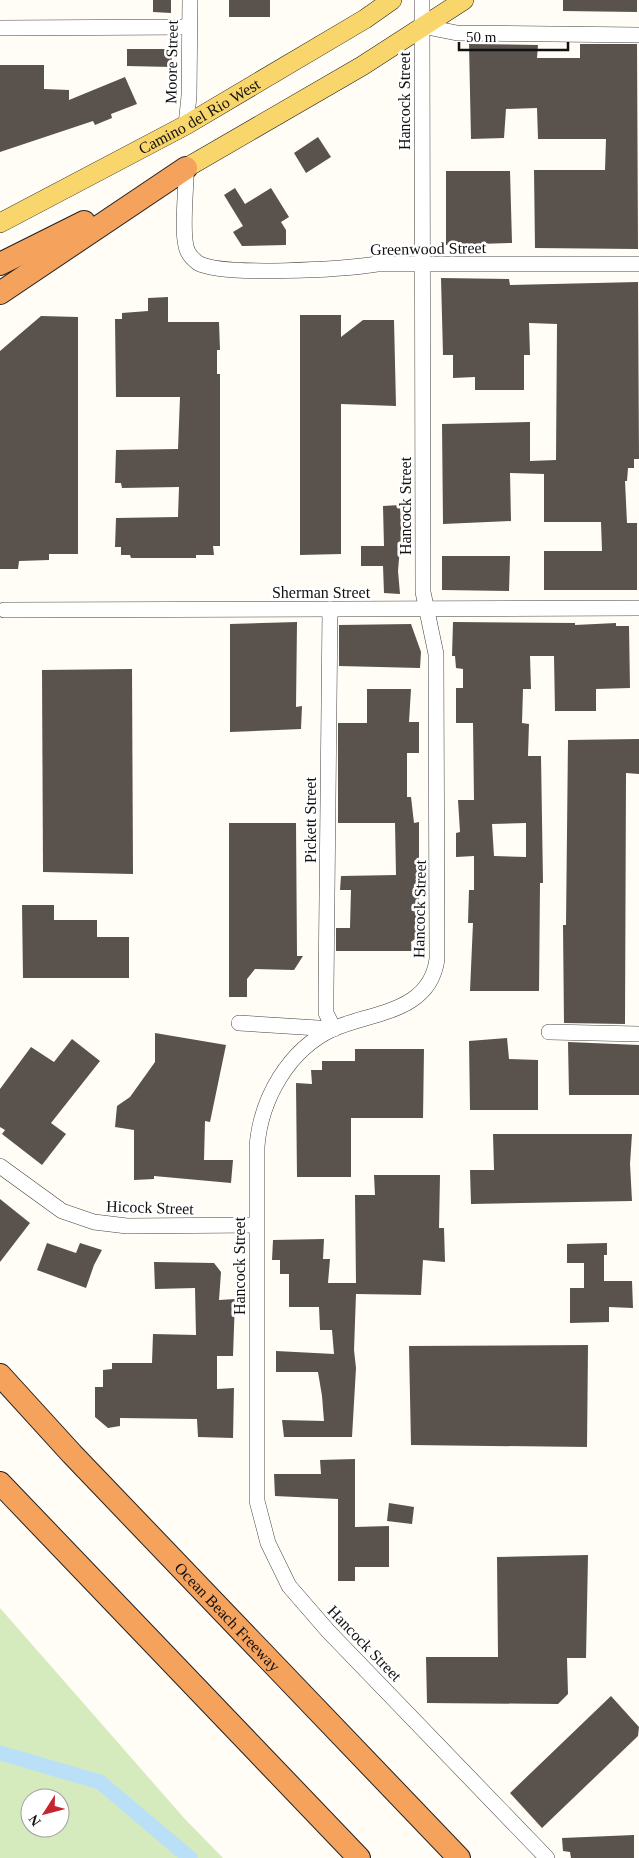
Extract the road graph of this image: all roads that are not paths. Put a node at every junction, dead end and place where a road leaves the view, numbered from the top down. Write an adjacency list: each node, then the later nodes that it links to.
1 (190, 0): 6 (street, Moore Street)
2 (392, 0): 9 (main road, Camino del Rio West)
3 (422, 0): 5 (street, Hancock Street)
4 (464, 0): 5 (main road)
5 (422, 26): 8 (street); 10 (main road); 13 (street, Hancock Street)
6 (189, 27): 7 (street); 9 (street, Moore Street)
7 (0, 28)
8 (639, 35)
9 (186, 124): 11 (main road, Camino del Rio West)
10 (186, 168): 12 (highway); 13 (street, Greenwood Street); 15 (highway)
11 (0, 223)
12 (0, 264)
13 (422, 264): 14 (street, Greenwood Street); 19 (street, Hancock Street)
14 (639, 264)
15 (0, 293)
16 (639, 608): 19 (street, Sherman Street)
17 (330, 609): 18 (street, Sherman Street); 19 (street, Sherman Street); 21 (street, Pickett Street)
18 (4, 610)
19 (427, 610): 21 (street, Hancock Street)
20 (239, 1023): 21 (street)
21 (334, 1029): 25 (street, Hancock Street)
22 (549, 1032): 23 (street)
23 (639, 1034)
24 (0, 1166): 25 (street, Hicock Street)
25 (256, 1225): 30 (street, Hancock Street)
26 (0, 1375): 29 (highway, Ocean Beach Freeway)
27 (0, 1483): 28 (highway)
28 (359, 1858)
29 (459, 1858)
30 (547, 1858)

